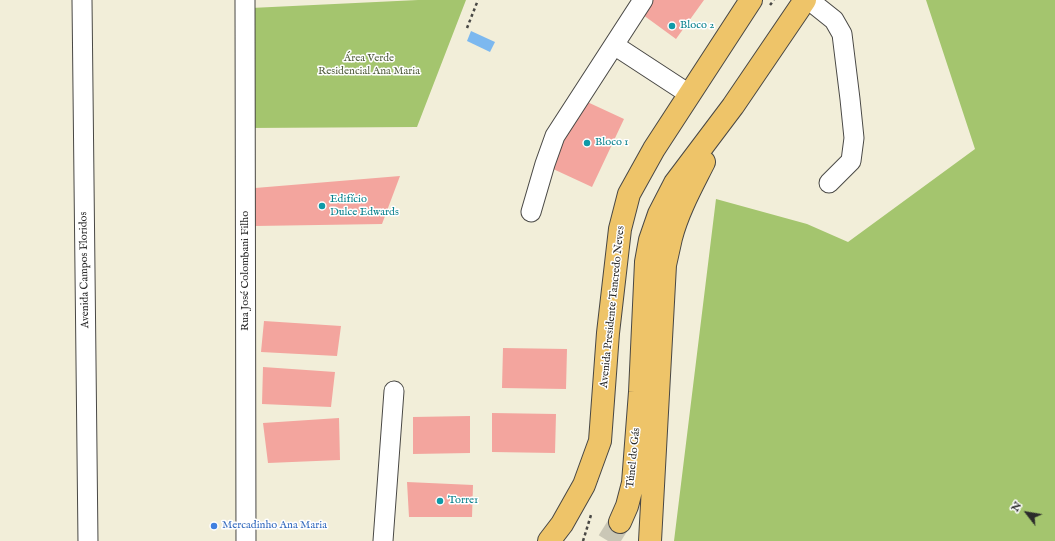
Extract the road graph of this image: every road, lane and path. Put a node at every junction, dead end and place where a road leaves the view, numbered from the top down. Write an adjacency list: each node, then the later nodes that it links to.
1 (82, 0): 17 (street, Avenida Campos Floridos)
2 (245, 0): 18 (street, Rua José Colombani Filho)
3 (478, 0): 8 (path)
4 (644, 0): 9 (street)
5 (752, 0): 10 (main road, Avenida Presidente Tancredo Neves)
6 (805, 0): 11 (main road)
7 (809, 0): 12 (street)
8 (467, 28)
9 (614, 45): 10 (street); 13 (street)
10 (689, 94): 15 (main road, Avenida Presidente Tancredo Neves)
11 (733, 106): 16 (main road, Túnel do Gás); 22 (main road)
12 (829, 183)
13 (531, 212)
14 (394, 391): 19 (street)
15 (584, 485): 20 (main road, Avenida Presidente Tancredo Neves); 21 (main road)
16 (620, 522)
17 (88, 541)
18 (246, 541)
19 (383, 541)
20 (549, 541)
21 (569, 541)
22 (650, 541)

